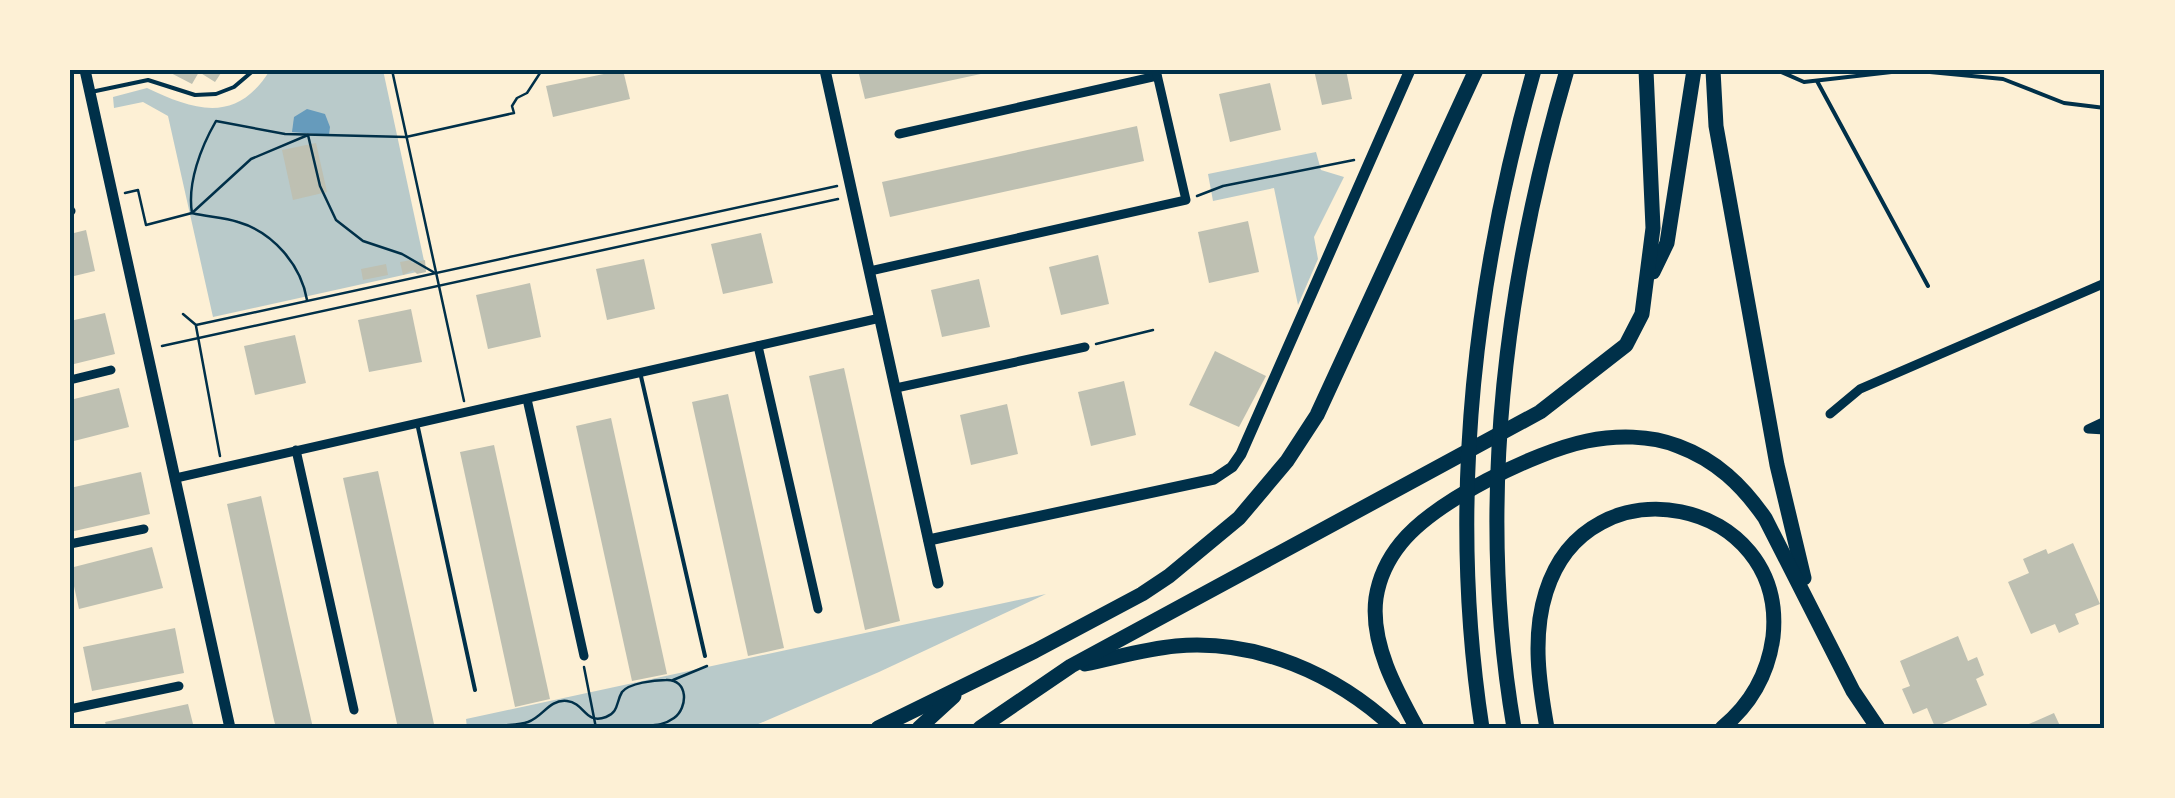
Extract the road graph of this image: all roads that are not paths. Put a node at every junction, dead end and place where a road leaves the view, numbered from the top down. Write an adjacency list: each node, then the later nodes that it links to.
1 (85, 70): 15 (street)
2 (254, 70): 15 (lane)
3 (826, 70): 19 (street)
4 (1410, 70): 38 (street)
5 (1476, 70): 46 (highway)
6 (1525, 70): 17 (highway)
7 (1534, 70): 17 (highway)
8 (1567, 70): 58 (highway)
9 (1646, 70): 21 (highway)
10 (1694, 70): 21 (highway)
11 (1714, 70): 41 (highway)
12 (1778, 70): 14 (lane)
13 (1156, 73): 18 (street); 19 (street)
14 (1817, 81): 16 (lane); 22 (lane)
15 (90, 92): 36 (street)
16 (2105, 108)
17 (1517, 127): 57 (highway)
18 (899, 134)
19 (870, 271): 23 (street)
20 (2105, 283): 31 (street)
21 (1646, 284): 45 (highway)
22 (1928, 286)
23 (880, 318): 24 (street); 29 (street)
24 (758, 346): 27 (street); 42 (street)
25 (1084, 347): 29 (street)
26 (110, 370): 28 (street)
27 (640, 372): 30 (street); 44 (lane)
28 (70, 380)
29 (896, 388): 38 (street)
30 (527, 398): 33 (street); 43 (street)
31 (1830, 414)
32 (2105, 421): 34 (street)
33 (417, 423): 35 (street); 48 (lane)
34 (2105, 430)
35 (296, 450): 36 (street); 50 (street)
36 (176, 478): 52 (street)
37 (144, 528): 39 (street)
38 (929, 540): 40 (street)
39 (70, 544)
40 (938, 583)
41 (1808, 597): 56 (highway); 61 (highway)
42 (818, 609)
43 (584, 656)
44 (706, 656)
45 (1071, 666): 51 (highway); 55 (highway)
46 (968, 684): 53 (highway); 54 (highway)
47 (179, 686): 49 (street)
48 (474, 690)
49 (70, 710)
50 (354, 710)
51 (1390, 724)
52 (230, 728)
53 (878, 728)
54 (918, 728)
55 (980, 728)
56 (1417, 728)
57 (1482, 728)
58 (1514, 728)
59 (1547, 728): 60 (highway)
60 (1722, 728)
61 (1878, 728)

